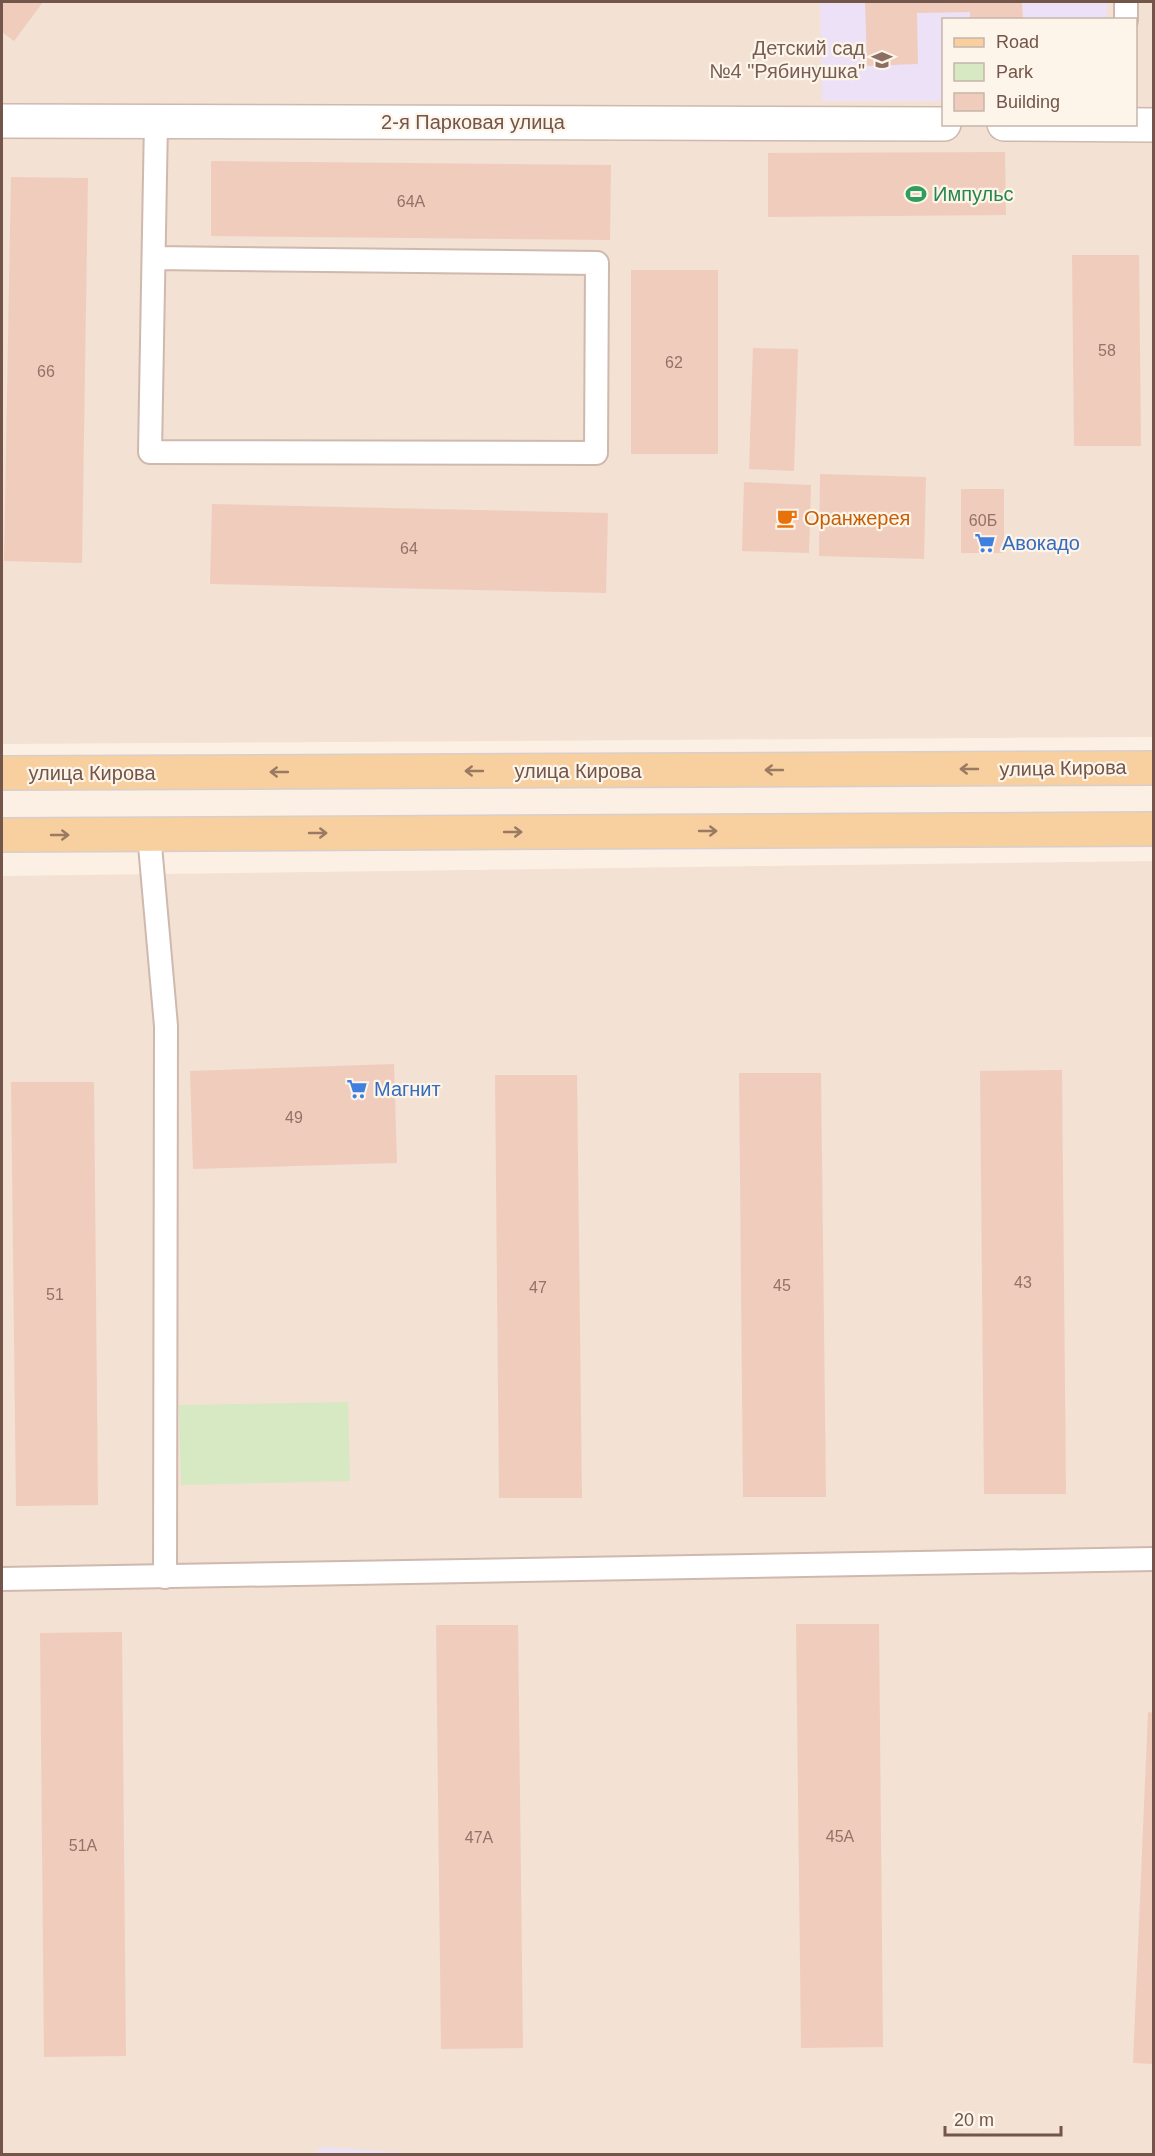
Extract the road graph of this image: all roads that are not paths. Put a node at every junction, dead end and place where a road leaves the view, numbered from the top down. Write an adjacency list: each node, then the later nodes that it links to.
1 (1126, 2): 2 (lane)
2 (1126, 18)
3 (2, 121): 4 (street, 2-я Парковая улица)
4 (156, 121): 5 (street, 2-я Парковая улица); 8 (lane)
5 (942, 124)
6 (1137, 125): 7 (street)
7 (1154, 125)
8 (154, 258): 8 (lane)
9 (1154, 768): 10 (main road, улица Кирова, one-way to 10)
10 (2, 773)
11 (1154, 829): 12 (main road, one-way to 11)
12 (149, 834): 13 (main road, one-way to 12); 15 (lane)
13 (2, 835)
14 (1154, 1559): 15 (lane)
15 (165, 1577): 16 (lane)
16 (2, 1579)

